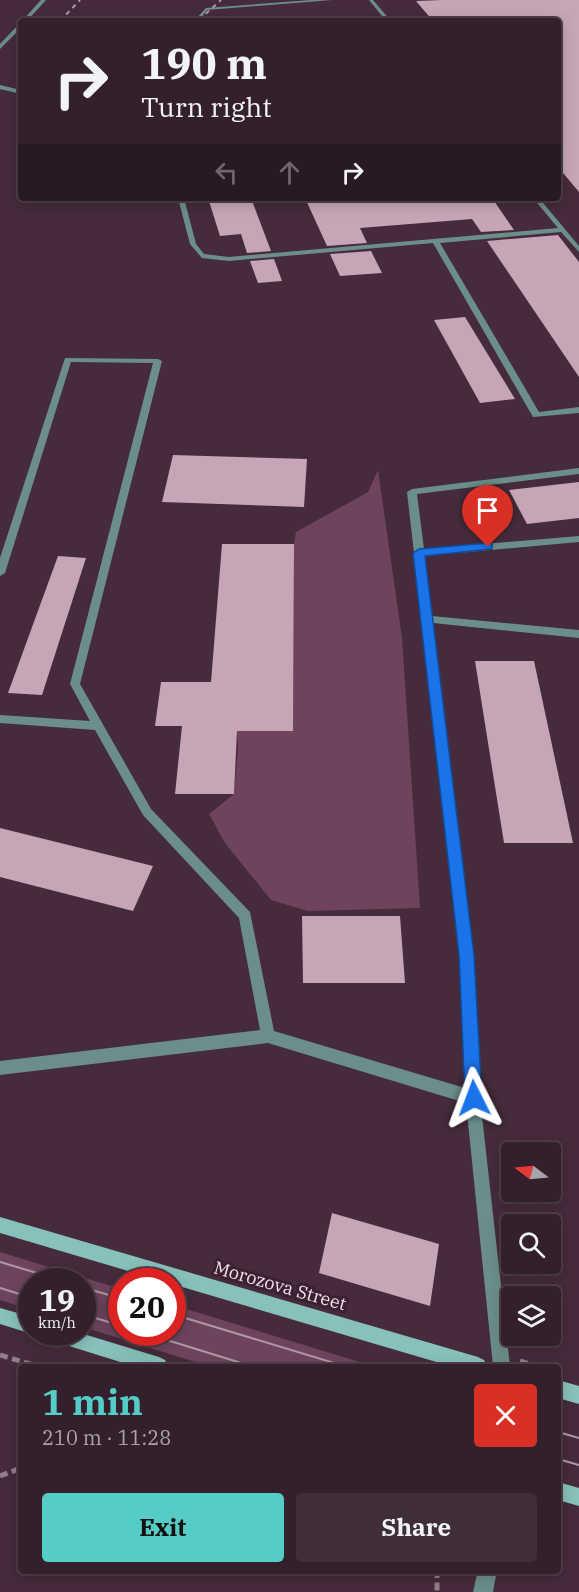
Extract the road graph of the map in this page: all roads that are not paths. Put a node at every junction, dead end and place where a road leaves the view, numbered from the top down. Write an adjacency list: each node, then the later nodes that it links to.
1 (44, 0): 4 (street)
2 (330, 0): 5 (street)
3 (371, 0): 6 (street)
4 (27, 18)
5 (198, 18)
6 (386, 18)
7 (18, 28): 8 (street)
8 (0, 47)
9 (0, 87): 10 (street)
10 (8, 89): 11 (street); 12 (street)
11 (18, 91)
12 (0, 93)
13 (182, 201): 16 (street)
14 (539, 201): 15 (street)
15 (563, 230): 16 (street); 17 (street)
16 (436, 242): 18 (street)
17 (579, 250)
18 (579, 410)
19 (579, 471): 21 (street)
20 (579, 538): 21 (street)
21 (419, 553): 23 (street)
22 (0, 573): 26 (street)
23 (427, 619): 24 (street); 29 (street)
24 (579, 634)
25 (0, 719): 26 (street)
26 (99, 726): 27 (street)
27 (268, 1036): 28 (street); 29 (street)
28 (0, 1068)
29 (474, 1098): 36 (street)
30 (0, 1225): 35 (main road, Morozova Street)
31 (0, 1316): 32 (main road)
32 (18, 1322)
33 (95, 1346): 34 (main road)
34 (153, 1364)
35 (471, 1364)
36 (502, 1364)
37 (561, 1390): 38 (main road)
38 (579, 1395)
39 (561, 1492): 40 (main road)
40 (579, 1497)
41 (487, 1574): 42 (street)
42 (483, 1592)

